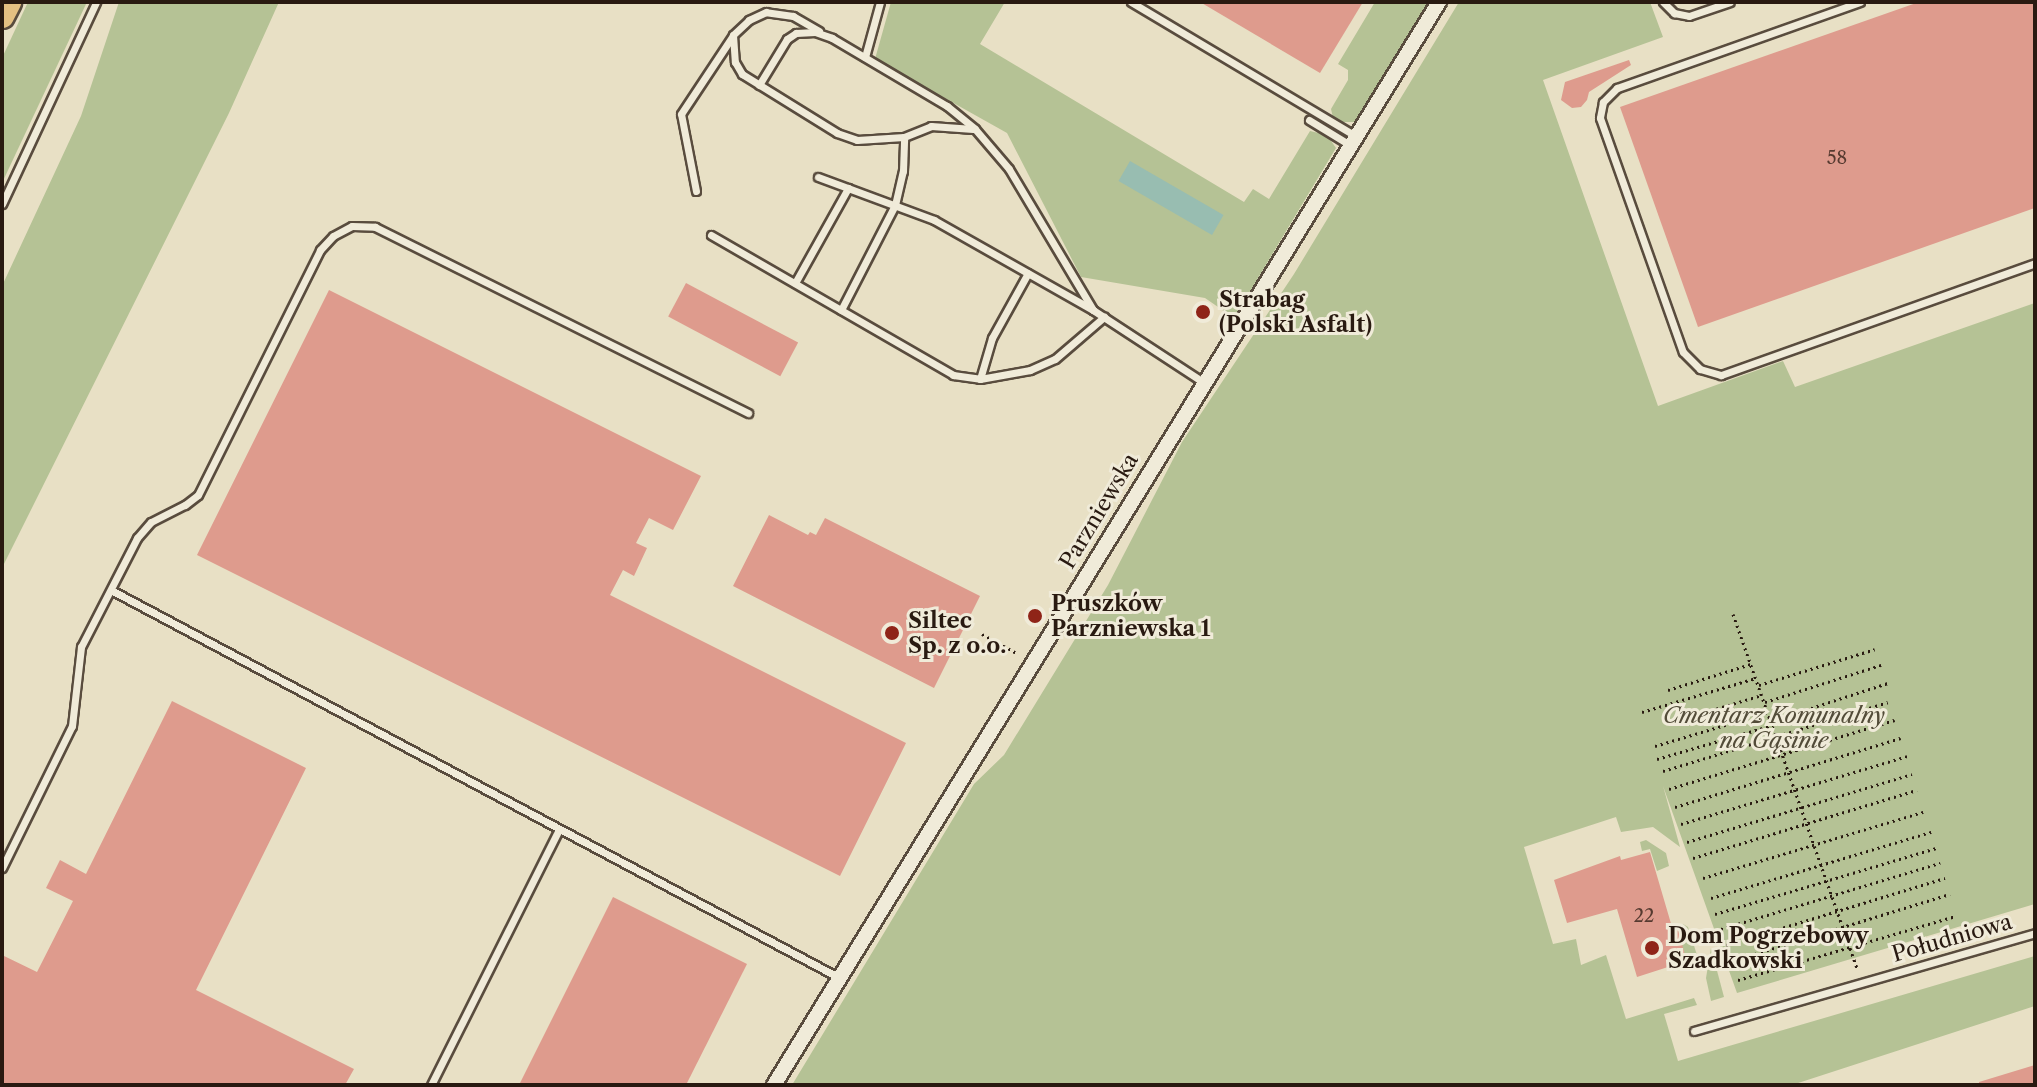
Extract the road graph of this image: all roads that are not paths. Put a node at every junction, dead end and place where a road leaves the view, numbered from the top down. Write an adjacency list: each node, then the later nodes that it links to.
1 (9, 2): 9 (highway)
2 (96, 2): 21 (lane)
3 (880, 2): 12 (lane)
4 (1131, 2): 17 (lane)
5 (1439, 2): 17 (street, Parzniewska)
6 (1663, 2): 7 (lane)
7 (1730, 2)
8 (1860, 2): 24 (lane)
9 (2, 16)
10 (733, 35): 11 (lane); 13 (lane); 20 (lane)
11 (832, 38): 12 (lane); 13 (lane)
12 (865, 57): 15 (lane)
13 (759, 85): 16 (lane)
14 (1309, 120): 17 (lane)
15 (975, 129): 16 (lane); 28 (lane)
16 (904, 137): 22 (lane)
17 (1353, 140): 31 (street, Parzniewska)
18 (818, 177): 19 (lane)
19 (848, 188): 22 (lane); 26 (lane)
20 (696, 191)
21 (2, 204)
22 (895, 205): 25 (lane); 27 (lane)
23 (711, 235): 26 (lane)
24 (2035, 263)
25 (1028, 273): 28 (lane); 30 (lane)
26 (795, 283): 27 (lane)
27 (841, 310): 30 (lane)
28 (1093, 310): 29 (lane)
29 (1104, 317): 30 (lane); 31 (lane)
30 (980, 379)
31 (1203, 382): 37 (street, Parzniewska)
32 (748, 413): 33 (lane)
33 (111, 590): 34 (lane); 35 (lane)
34 (558, 831): 37 (lane); 39 (lane)
35 (2, 868)
36 (2035, 933): 38 (lane, Południowa)
37 (838, 977): 40 (street, Parzniewska)
38 (1694, 1031)
39 (431, 1085)
40 (774, 1085)

